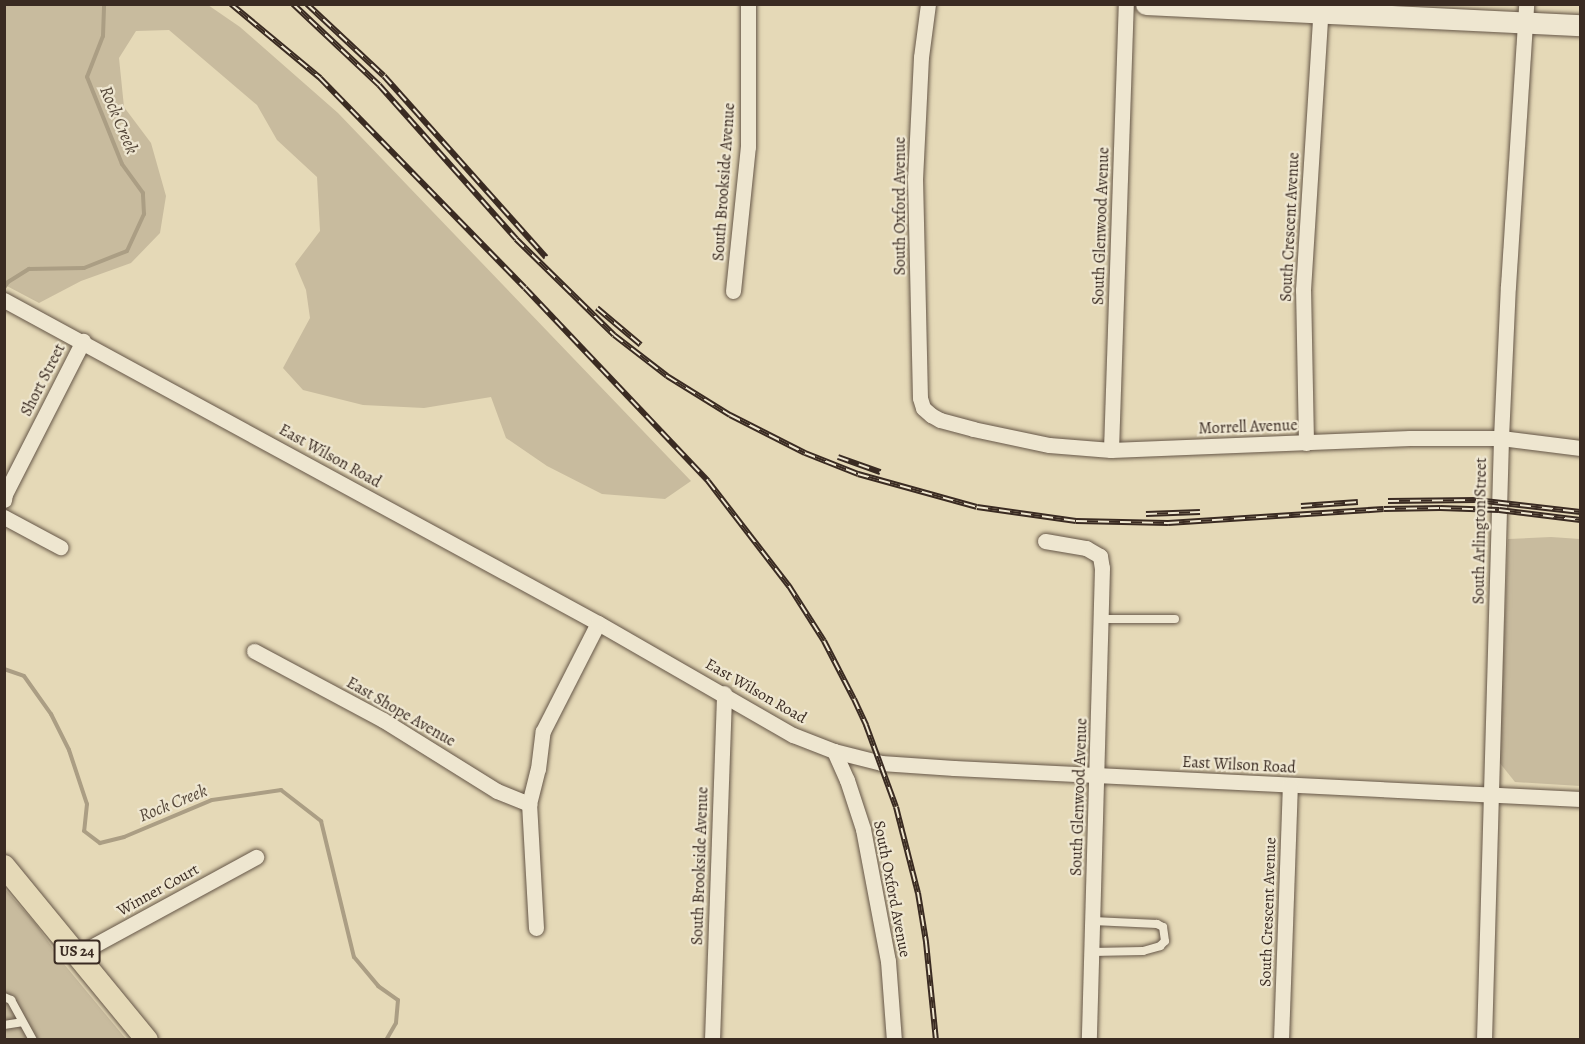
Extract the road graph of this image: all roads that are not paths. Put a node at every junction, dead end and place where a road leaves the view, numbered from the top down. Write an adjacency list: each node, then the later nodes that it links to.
1 (748, 4): 8 (street, South Brookside Avenue)
2 (928, 4): 11 (street, South Oxford Avenue)
3 (1126, 4): 15 (street, South Glenwood Avenue)
4 (1146, 4): 5 (street)
5 (1321, 8): 6 (street); 13 (street, South Crescent Avenue)
6 (1526, 14): 7 (street); 12 (street, South Arlington Street)
7 (1581, 26)
8 (734, 291)
9 (9, 303): 10 (street, East Wilson Road)
10 (82, 341): 16 (street, Short Street); 22 (street, East Wilson Road)
11 (923, 408): 15 (street, Morrell Avenue)
12 (1501, 438): 13 (street, Morrell Avenue); 14 (street, Morrell Avenue); 28 (street, South Arlington Street)
13 (1306, 443): 15 (street, Morrell Avenue)
14 (1581, 448)
15 (1111, 450)
16 (4, 500)
17 (4, 517): 19 (street)
18 (1045, 541): 20 (street, South Glenwood Avenue)
19 (60, 546)
20 (1101, 619): 21 (lane); 26 (street, South Glenwood Avenue)
21 (1175, 619)
22 (598, 624): 24 (street, East Wilson Road); 30 (street)
23 (254, 651): 30 (street, East Shope Avenue)
24 (724, 693): 25 (street, East Wilson Road); 42 (street, South Brookside Avenue)
25 (834, 751): 26 (street, East Wilson Road); 43 (street, South Oxford Avenue)
26 (1097, 776): 27 (street, East Wilson Road); 33 (street, South Glenwood Avenue)
27 (1290, 785): 28 (street, East Wilson Road); 45 (street, South Crescent Avenue)
28 (1493, 795): 29 (street, East Wilson Road); 46 (street, South Arlington Street)
29 (1581, 799)
30 (529, 804): 34 (street)
31 (256, 857): 36 (street, Winner Court)
32 (4, 866): 36 (main road, US 24)
33 (1093, 921): 35 (street, South Glenwood Avenue); 35 (lane)
34 (536, 928)
35 (1092, 952): 44 (street, South Glenwood Avenue)
36 (78, 954): 41 (main road, US 24)
37 (4, 997): 38 (lane)
38 (22, 1022): 39 (lane); 40 (lane)
39 (4, 1025)
40 (33, 1040)
41 (147, 1040)
42 (712, 1040)
43 (894, 1040)
44 (1089, 1040)
45 (1281, 1040)
46 (1484, 1040)

